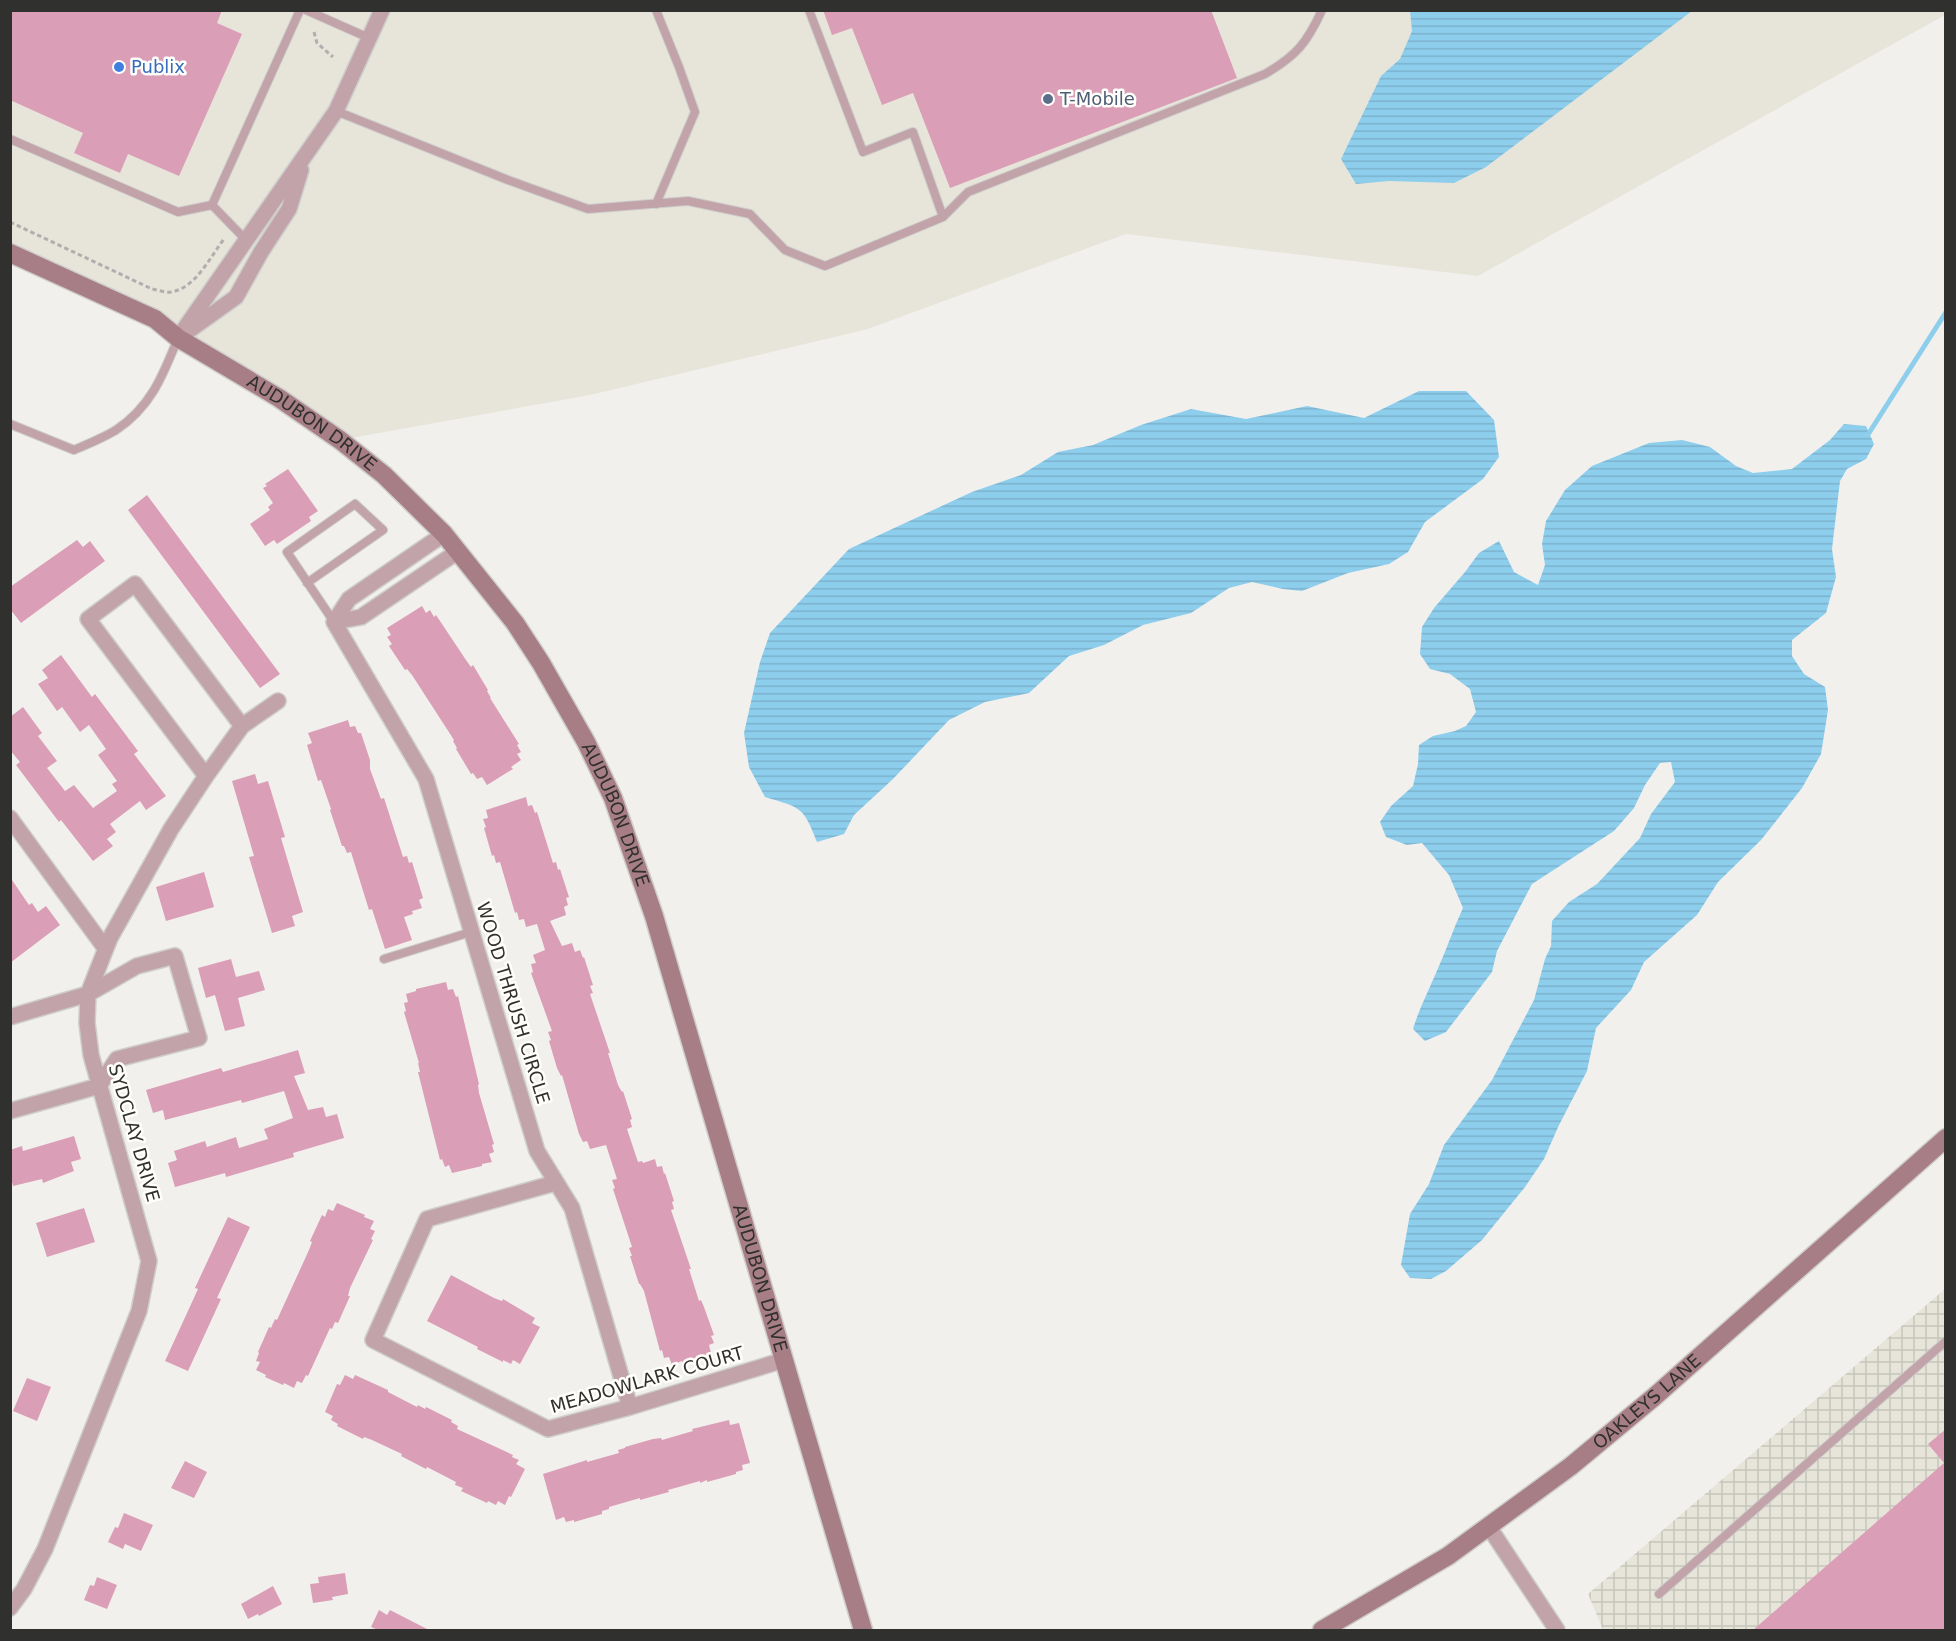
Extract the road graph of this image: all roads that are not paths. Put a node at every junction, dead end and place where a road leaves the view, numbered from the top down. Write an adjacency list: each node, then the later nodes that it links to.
1 (300, 10): 12 (lane)
2 (306, 10): 7 (lane)
3 (382, 10): 7 (street)
4 (657, 10): 11 (lane)
5 (809, 10): 13 (lane)
6 (1322, 10): 13 (lane)
7 (369, 38): 8 (street)
8 (336, 111): 10 (street); 11 (lane)
9 (10, 139): 12 (lane)
10 (305, 155): 14 (street); 16 (street)
11 (656, 204): 13 (lane)
12 (212, 206): 14 (lane)
13 (943, 217)
14 (246, 240): 16 (street)
15 (10, 253): 16 (street, AUDUBON DRIVE)
16 (177, 338): 17 (lane); 18 (street, AUDUBON DRIVE)
17 (10, 424)
18 (444, 534): 19 (street, AUDUBON DRIVE); 21 (street)
19 (457, 552): 21 (street); 36 (street, AUDUBON DRIVE)
20 (307, 583): 20 (lane); 21 (lane)
21 (334, 622): 26 (street, WOOD THRUSH CIRCLE)
22 (278, 700): 23 (street, SYDCLAY DRIVE)
23 (242, 726): 24 (street, SYDCLAY DRIVE); 24 (street)
24 (206, 776): 27 (street, SYDCLAY DRIVE)
25 (10, 818): 27 (street)
26 (471, 932): 28 (lane); 34 (street, WOOD THRUSH CIRCLE)
27 (105, 948): 29 (street, SYDCLAY DRIVE)
28 (384, 959)
29 (88, 994): 30 (street); 31 (street, SYDCLAY DRIVE); 31 (street)
30 (10, 1017)
31 (99, 1086): 32 (street); 40 (street, SYDCLAY DRIVE)
32 (10, 1111)
33 (1946, 1138): 38 (street, OAKLEYS LANE)
34 (555, 1183): 37 (street, WOOD THRUSH CIRCLE); 37 (street, MEADOWLARK COURT)
35 (1946, 1341): 39 (lane)
36 (784, 1360): 37 (street, MEADOWLARK COURT); 41 (street, AUDUBON DRIVE)
37 (630, 1407)
38 (1489, 1527): 42 (street, OAKLEYS LANE); 43 (street)
39 (1659, 1594)
40 (10, 1608)
41 (863, 1630)
42 (1322, 1630)
43 (1557, 1630)

